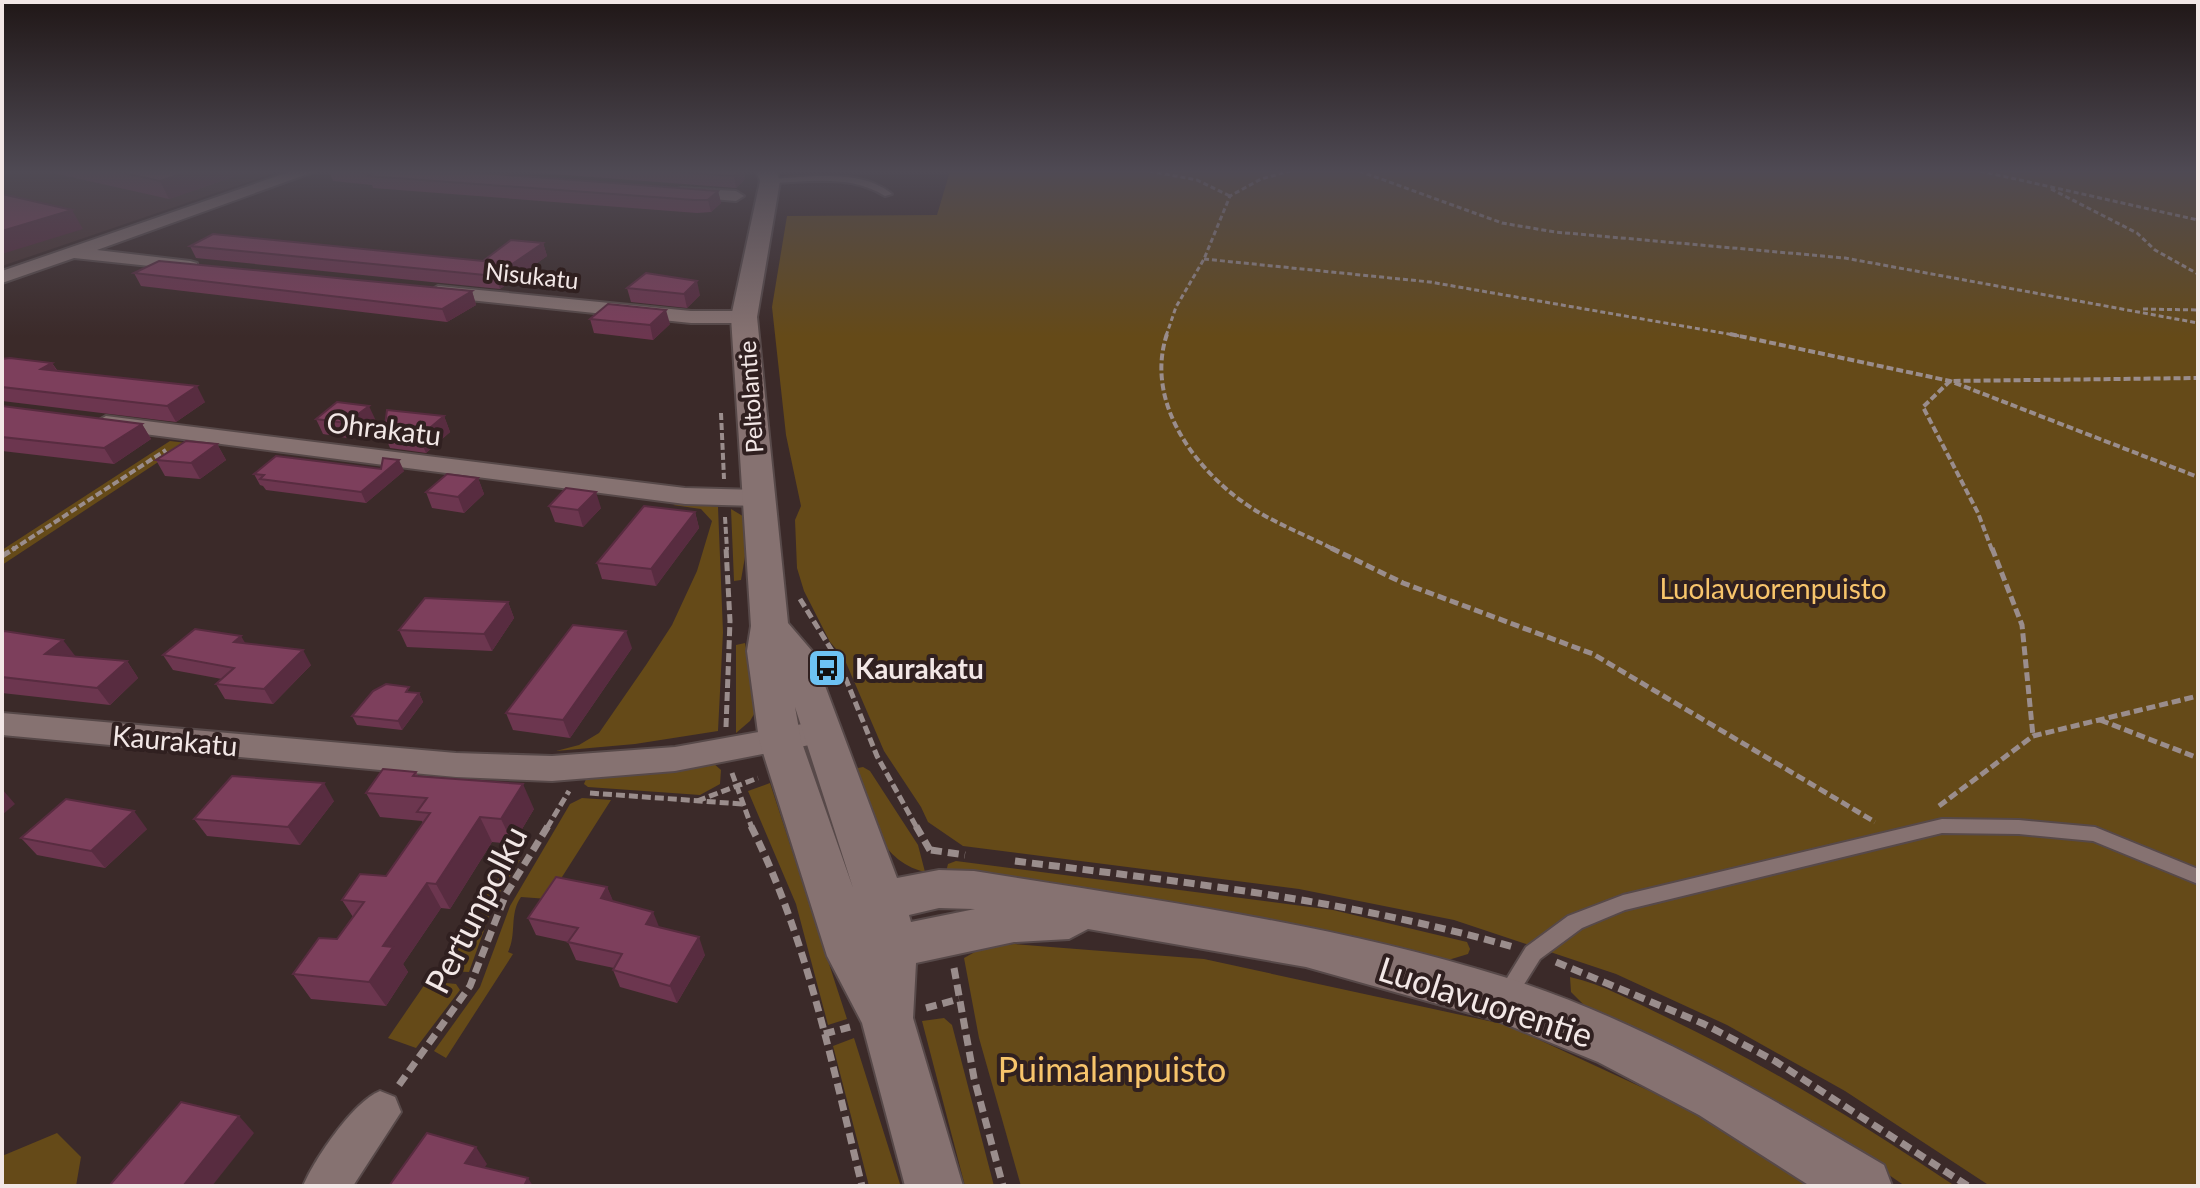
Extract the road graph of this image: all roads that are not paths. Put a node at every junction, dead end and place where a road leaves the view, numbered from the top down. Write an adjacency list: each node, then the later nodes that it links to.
1 (151, 226): 3 (street)
2 (759, 226): 7 (street, Peltolantie)
3 (76, 253): 4 (street); 5 (street)
4 (213, 270)
5 (2, 277)
6 (417, 290): 7 (street, Nisukatu)
7 (744, 317): 9 (street, Peltolantie)
8 (80, 420): 9 (street, Ohrakatu)
9 (758, 498): 10 (street, Peltolantie)
10 (770, 626): 12 (street, Peltolantie); 13 (street, Peltolantie)
11 (2, 724): 13 (street, Kaurakatu)
12 (825, 731): 13 (street, Kaurakatu); 15 (street, Peltolantie)
13 (773, 758): 15 (street, Peltolantie)
14 (2198, 877): 16 (lane)
15 (865, 929): 16 (street, Luolavuorentie); 19 (street, Peltolantie)
16 (1504, 1000): 20 (street, Luolavuorentie)
17 (380, 1112): 18 (street)
18 (326, 1186)
19 (934, 1186)
20 (1863, 1186)

